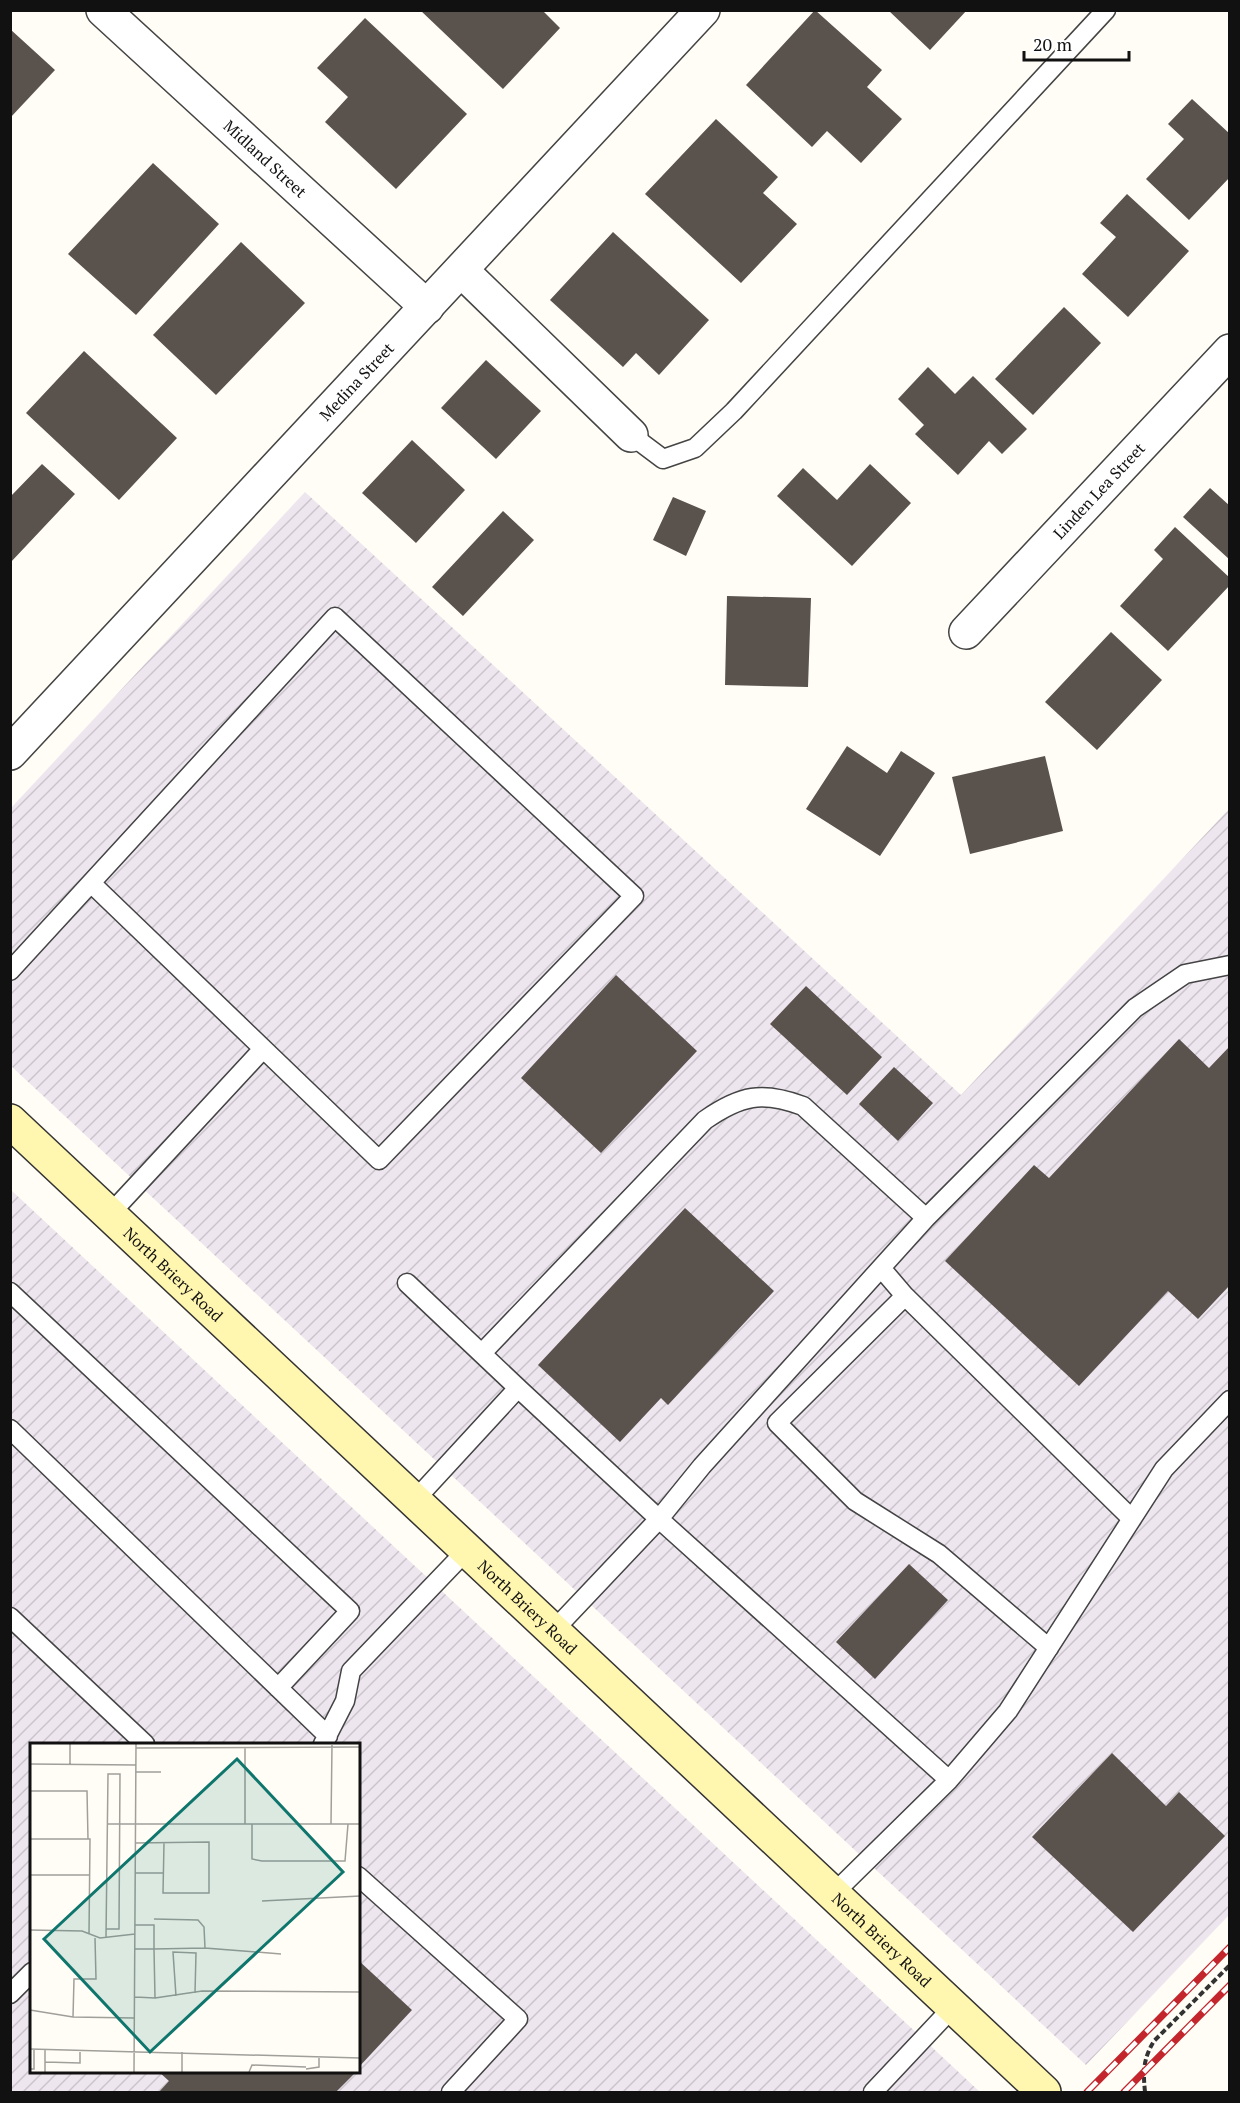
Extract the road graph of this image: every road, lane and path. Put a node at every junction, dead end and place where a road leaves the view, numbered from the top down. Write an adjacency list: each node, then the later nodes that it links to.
1 (103, 10): 5 (street, Midland Street)
2 (703, 10): 4 (street, Medina Street)
3 (1106, 10): 7 (lane)
4 (461, 270): 5 (street, Medina Street); 7 (street)
5 (427, 307): 9 (street, Medina Street)
6 (1230, 351): 8 (street, Linden Lea Street)
7 (631, 435)
8 (966, 632)
9 (10, 753)
10 (91, 883): 12 (lane); 13 (lane); 13 (lane)
11 (1230, 965): 16 (lane)
12 (10, 971)
13 (263, 1049): 15 (lane)
14 (10, 1121): 15 (street, North Briery Road)
15 (110, 1214): 25 (street, North Briery Road)
16 (926, 1218): 17 (lane); 21 (lane)
17 (881, 1268): 20 (lane); 26 (lane)
18 (407, 1283): 21 (lane)
19 (10, 1292): 32 (lane)
20 (905, 1296): 27 (lane); 31 (lane)
21 (482, 1353): 22 (lane)
22 (518, 1388): 25 (lane); 26 (lane)
23 (1230, 1400): 27 (lane)
24 (10, 1429): 32 (lane)
25 (414, 1501): 28 (street, North Briery Road)
26 (659, 1519): 30 (lane); 35 (lane)
27 (1132, 1519): 31 (lane)
28 (467, 1550): 30 (street, North Briery Road); 33 (lane)
29 (10, 1617): 34 (lane)
30 (553, 1631): 37 (street, North Briery Road)
31 (1049, 1648): 35 (lane)
32 (278, 1688): 33 (lane)
33 (326, 1740)
34 (144, 1743)
35 (949, 1780): 37 (lane)
36 (360, 1878): 42 (lane)
37 (832, 1894): 41 (street, North Briery Road)
38 (1230, 1965): 45 (path)
39 (30, 1974): 40 (lane)
40 (10, 1994)
41 (953, 2007): 43 (lane); 44 (street, North Briery Road)
42 (451, 2092)
43 (873, 2092)
44 (1044, 2092)
45 (1145, 2092)

